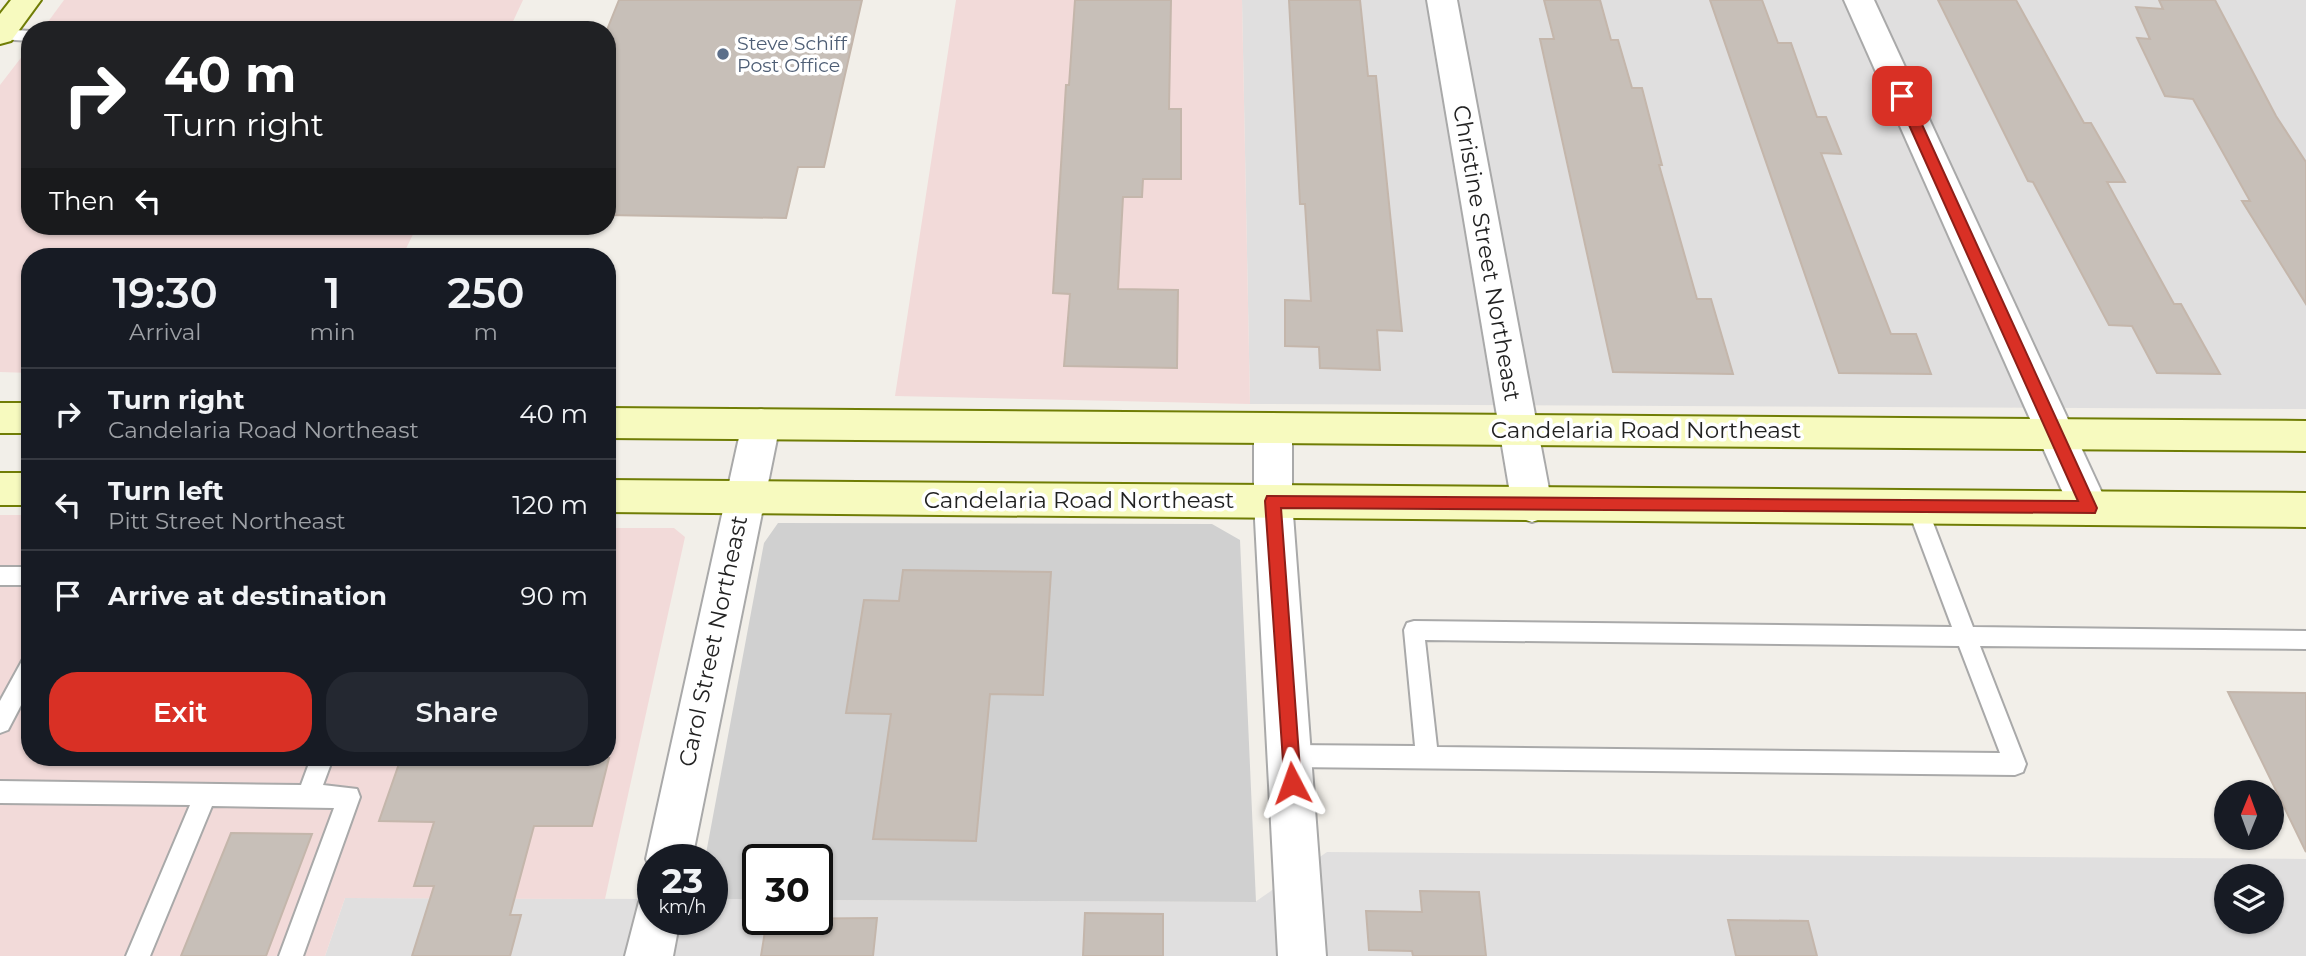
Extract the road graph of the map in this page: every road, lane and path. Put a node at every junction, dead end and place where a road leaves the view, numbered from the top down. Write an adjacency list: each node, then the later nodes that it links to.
1 (26, 0): 4 (main road)
2 (1442, 0): 11 (street, Christine Street Northeast)
3 (1859, 0): 12 (street)
4 (0, 34): 5 (lane)
5 (21, 35)
6 (0, 418): 7 (main road)
7 (21, 418)
8 (616, 423): 9 (main road, Candelaria Road Northeast)
9 (761, 424): 10 (main road, Candelaria Road Northeast); 17 (street, Carol Street Northeast)
10 (1273, 428): 11 (main road, Candelaria Road Northeast); 18 (street)
11 (1518, 429): 12 (main road, Candelaria Road Northeast); 19 (street, Christine Street Northeast)
12 (2054, 433): 13 (main road, Candelaria Road Northeast); 21 (street)
13 (2306, 436)
14 (0, 489): 15 (main road)
15 (21, 489)
16 (616, 496): 17 (main road, Candelaria Road Northeast)
17 (743, 498): 18 (main road, Candelaria Road Northeast); 35 (street, Carol Street Northeast)
18 (1273, 501): 19 (main road, Candelaria Road Northeast); 29 (street)
19 (1532, 505): 20 (main road, Candelaria Road Northeast)
20 (1917, 507): 21 (main road, Candelaria Road Northeast); 25 (lane)
21 (2089, 508): 22 (main road, Candelaria Road Northeast)
22 (2306, 510)
23 (0, 576): 24 (lane)
24 (21, 576)
25 (1967, 636): 26 (lane); 30 (lane); 30 (lane)
26 (2306, 640)
27 (21, 683): 28 (lane)
28 (0, 723)
29 (1290, 756): 30 (lane); 40 (street)
30 (1427, 757)
31 (319, 766): 34 (lane)
32 (0, 792): 33 (lane)
33 (206, 794): 34 (lane); 37 (lane)
34 (308, 796): 38 (lane)
35 (672, 844)
36 (653, 935): 39 (street)
37 (138, 956)
38 (291, 956)
39 (649, 956)
40 (1302, 956)

